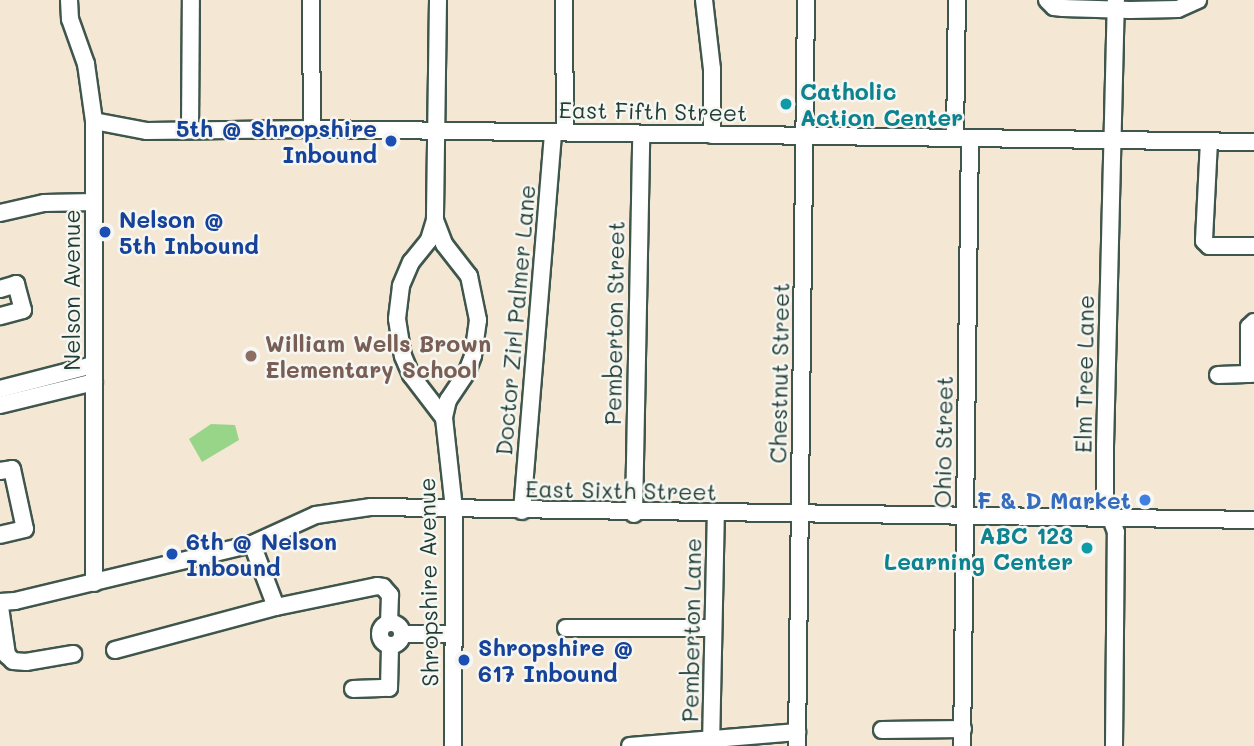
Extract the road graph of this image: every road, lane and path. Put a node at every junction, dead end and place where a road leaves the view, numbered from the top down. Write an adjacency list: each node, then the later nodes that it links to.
1 (69, 0): 12 (street, Nelson Avenue)
2 (191, 0): 13 (street)
3 (311, 0): 14 (street)
4 (438, 0): 15 (street, Shropshire Avenue)
5 (564, 0): 16 (street, Doctor Zirl Palmer Lane)
6 (704, 0): 18 (street)
7 (806, 0): 19 (street, Chestnut Street)
8 (957, 0): 20 (street, Ohio Street)
9 (1047, 0): 11 (street)
10 (1198, 0): 11 (street)
11 (1115, 5): 21 (street, Elm Tree Lane)
12 (94, 121): 13 (street, East Fifth Street); 24 (street, Nelson Avenue)
13 (190, 130): 14 (street, East Fifth Street)
14 (312, 130): 15 (street, East Fifth Street)
15 (436, 131): 16 (street, East Fifth Street); 26 (street, Shropshire Avenue)
16 (559, 132): 17 (street, East Fifth Street); 43 (street, Doctor Zirl Palmer Lane)
17 (640, 134): 18 (street, East Fifth Street); 44 (street, Pemberton Street)
18 (712, 135): 19 (street, East Fifth Street)
19 (804, 136): 20 (street, East Fifth Street); 46 (street, Chestnut Street)
20 (962, 138): 21 (street, East Fifth Street); 47 (street, Ohio Street)
21 (1111, 140): 22 (street, East Fifth Street); 48 (street, Elm Tree Lane)
22 (1209, 141): 23 (street, East Fifth Street); 27 (street)
23 (1254, 142)
24 (94, 202): 25 (street); 33 (street, Nelson Avenue)
25 (0, 213)
26 (435, 220): 28 (street, Shropshire Avenue); 29 (street, Shropshire Avenue)
27 (1254, 246)
28 (419, 252): 29 (street); 38 (street, Shropshire Avenue)
29 (452, 253): 36 (street, Shropshire Avenue)
30 (0, 289): 31 (street)
31 (0, 316)
32 (1254, 321): 34 (street)
33 (94, 373): 37 (street); 39 (street); 52 (street, Nelson Avenue)
34 (1251, 374): 35 (street)
35 (1217, 375)
36 (456, 388): 38 (street); 40 (street, Shropshire Avenue)
37 (0, 389)
38 (427, 393): 40 (street, Shropshire Avenue)
39 (0, 405)
40 (444, 418): 42 (street, Shropshire Avenue)
41 (0, 471): 50 (street)
42 (454, 509): 43 (street, East Sixth Street); 51 (street, East Sixth Street); 59 (street, Shropshire Avenue)
43 (522, 511): 44 (street, East Sixth Street)
44 (634, 514): 45 (street, East Sixth Street)
45 (716, 515): 46 (street, East Sixth Street); 57 (street, Pemberton Lane)
46 (800, 515): 47 (street, East Sixth Street); 66 (street, Chestnut Street)
47 (965, 518): 48 (street, East Sixth Street); 64 (street, Ohio Street)
48 (1111, 519): 49 (street, East Sixth Street); 71 (street, Elm Tree Lane)
49 (1254, 520)
50 (0, 535)
51 (251, 544): 52 (street, East Sixth Street); 54 (street)
52 (94, 583): 53 (street, East Sixth Street)
53 (0, 604): 62 (street)
54 (275, 607): 55 (street); 61 (street)
55 (389, 621): 58 (street); 60 (street)
56 (566, 628): 57 (street)
57 (713, 628): 67 (street, Pemberton Lane)
58 (402, 634): 59 (street); 60 (street)
59 (453, 634): 68 (street, Shropshire Avenue)
60 (390, 647): 63 (street)
61 (115, 650)
62 (73, 654)
63 (353, 689)
64 (962, 729): 65 (street); 70 (street, Ohio Street)
65 (882, 730)
66 (797, 739): 67 (street)
67 (711, 743): 69 (street)
68 (453, 746)
69 (630, 746)
70 (962, 746)
71 (1114, 746)

